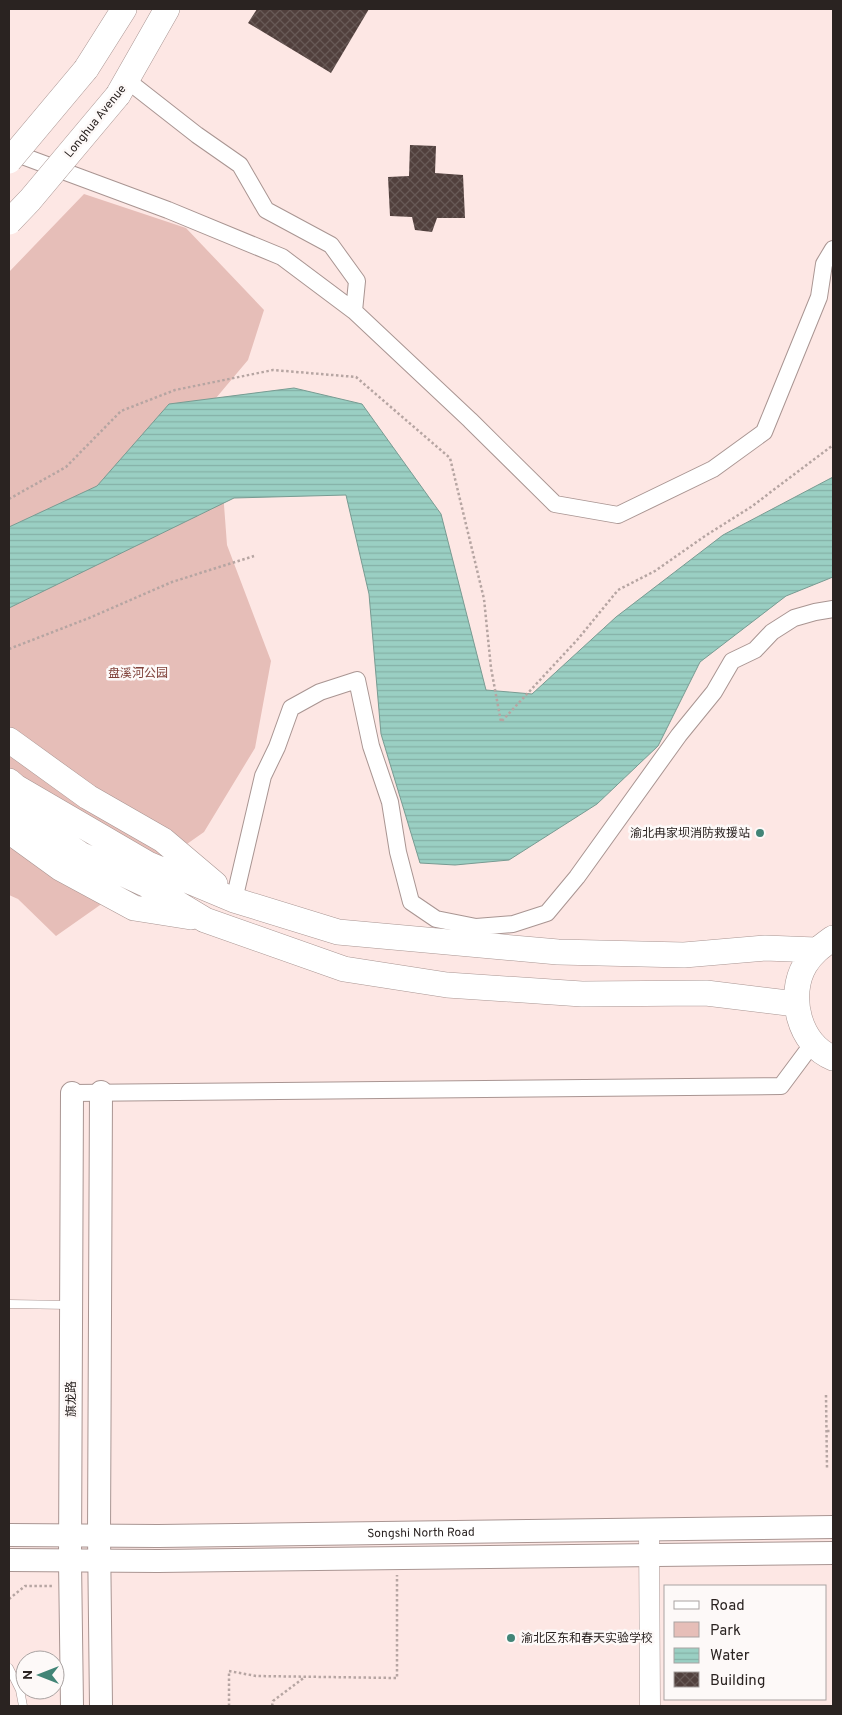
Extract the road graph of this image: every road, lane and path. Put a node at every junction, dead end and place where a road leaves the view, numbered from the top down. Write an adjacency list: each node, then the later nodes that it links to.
1 (124, 9): 5 (main road, bridge)
2 (167, 9): 3 (main road, Longhua Avenue)
3 (123, 88): 6 (main road, Longhua Avenue, bridge); 8 (street)
4 (9, 151): 8 (street)
5 (9, 161)
6 (9, 222)
7 (833, 249): 8 (street)
8 (354, 311)
9 (833, 445): 10 (path)
10 (9, 499)
11 (254, 556): 13 (path)
12 (833, 610): 18 (street)
13 (9, 649)
14 (9, 740): 18 (main road)
15 (9, 781): 18 (main road)
16 (9, 803): 19 (main road)
17 (9, 831): 19 (main road)
18 (234, 900): 20 (main road)
19 (205, 920): 21 (main road)
20 (825, 944): 21 (main road)
21 (796, 1004): 22 (main road)
22 (812, 1043): 23 (main road); 25 (street)
23 (833, 1058)
24 (72, 1092): 25 (street); 27 (main road, 旗龙路)
25 (101, 1092): 35 (main road)
26 (9, 1304): 27 (lane)
27 (71, 1305): 36 (main road, 旗龙路)
28 (826, 1395): 29 (path)
29 (827, 1431): 30 (path); 31 (path)
30 (833, 1431)
31 (828, 1468)
32 (833, 1527): 33 (main road, Songshi North Road)
33 (649, 1530): 35 (main road, Songshi North Road); 38 (street)
34 (9, 1535): 36 (main road, Songshi North Road)
35 (99, 1535): 36 (main road, Songshi North Road); 42 (main road)
36 (70, 1536): 41 (main road, 旗龙路)
37 (833, 1553): 38 (main road, Songshi North Road)
38 (649, 1556): 39 (main road, Songshi North Road); 52 (street)
39 (397, 1559): 42 (main road, Songshi North Road); 46 (path)
40 (9, 1560): 41 (main road, Songshi North Road)
41 (70, 1561): 42 (main road, Songshi North Road); 43 (main road, 旗龙路)
42 (100, 1561): 49 (main road)
43 (71, 1586): 44 (path); 48 (main road, 旗龙路)
44 (9, 1598)
45 (9, 1668): 47 (lane)
46 (306, 1676): 50 (path); 51 (path)
47 (23, 1706)
48 (72, 1706)
49 (101, 1706)
50 (229, 1706)
51 (272, 1706)
52 (650, 1706)

